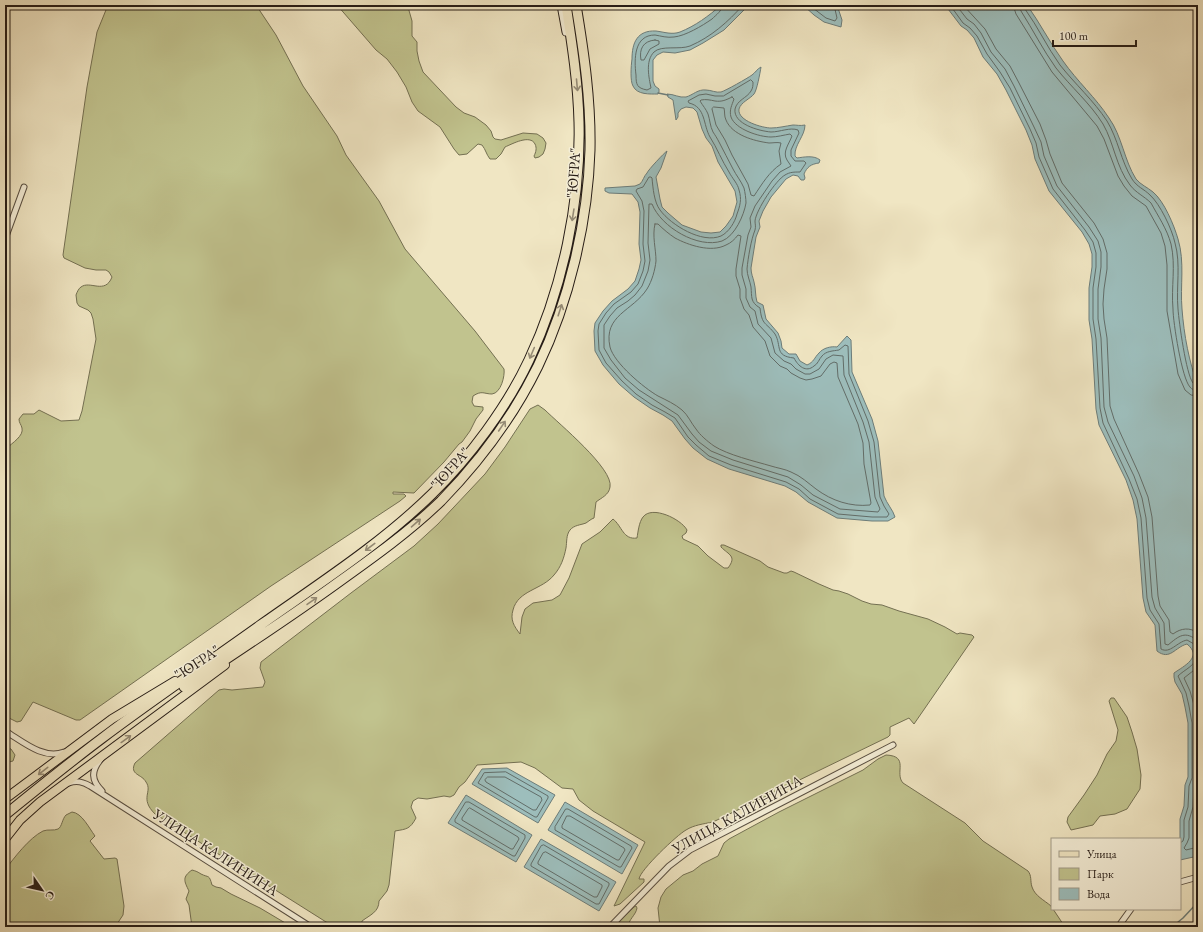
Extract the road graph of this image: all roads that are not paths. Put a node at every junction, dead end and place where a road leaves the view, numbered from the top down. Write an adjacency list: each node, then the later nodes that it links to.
1 (561, 5): 4 (street)
2 (566, 5): 4 (highway, "ЮГРА")
3 (576, 5): 8 (highway, "ЮГРА", one-way to 3)
4 (574, 59): 7 (highway, "ЮГРА", one-way to 7)
5 (24, 186): 6 (street)
6 (5, 239)
7 (275, 614): 11 (main road); 13 (highway, "ЮГРА")
8 (280, 623): 12 (main road, one-way to 8); 13 (highway, "ЮГРА")
9 (5, 731): 11 (street)
10 (893, 745): 23 (street, УЛИЦА КАЛИНИНА)
11 (74, 747): 16 (main road, one-way to 16)
12 (109, 751): 14 (main road); 15 (street)
13 (54, 776): 17 (highway, "ЮГРА")
14 (61, 787): 15 (street); 18 (main road)
15 (108, 797): 22 (street, УЛИЦА КАЛИНИНА)
16 (5, 799)
17 (8, 812)
18 (5, 839)
19 (1198, 877): 20 (street)
20 (1181, 882)
21 (1130, 910): 24 (street)
22 (312, 927)
23 (610, 927)
24 (1118, 927)

